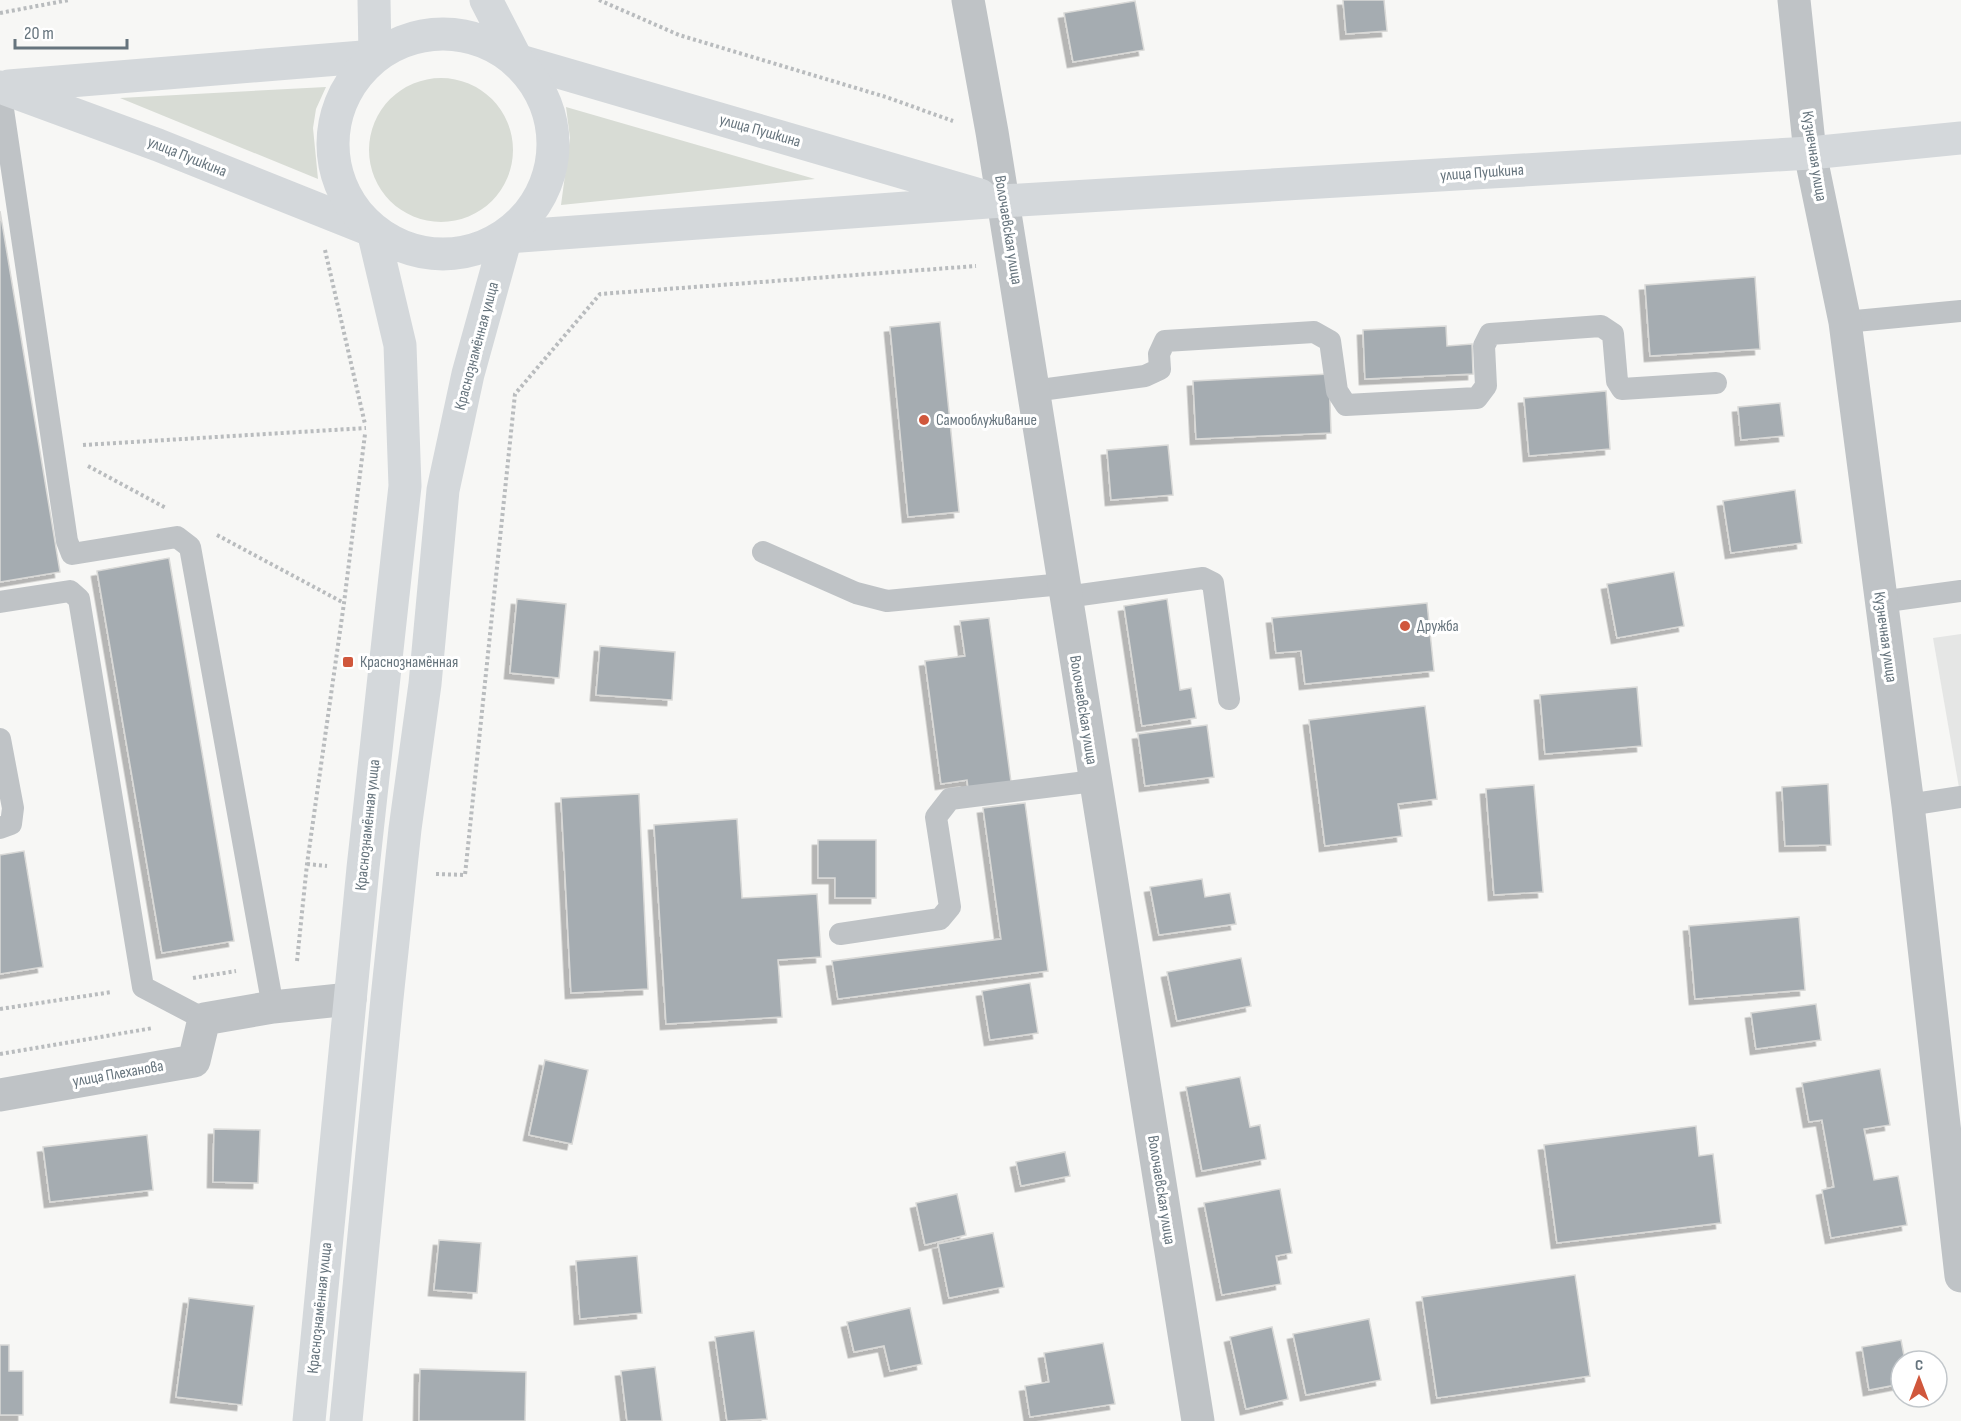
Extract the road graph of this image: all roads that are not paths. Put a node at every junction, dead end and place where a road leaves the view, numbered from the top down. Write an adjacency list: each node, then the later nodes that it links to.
1 (374, 0): 5 (main road)
2 (486, 0): 6 (main road)
3 (968, 0): 10 (street, Волочаевская улица)
4 (1794, 0): 9 (street, Кузнечная улица)
5 (375, 56): 6 (main road); 7 (main road); 11 (main road)
6 (517, 60): 10 (main road, улица Пушкина); 12 (main road)
7 (0, 88): 11 (main road, улица Пушкина); 30 (lane)
8 (1961, 138): 9 (main road, улица Пушкина)
9 (1810, 153): 10 (main road, улица Пушкина); 14 (street, Кузнечная улица)
10 (1002, 201): 12 (main road, улица Пушкина); 16 (street, Волочаевская улица)
11 (373, 231): 12 (main road, улица Пушкина); 29 (main road, Краснознамённая улица)
12 (506, 237): 35 (main road, Краснознамённая улица)
13 (1961, 311): 14 (lane)
14 (1845, 322): 21 (street, Кузнечная улица)
15 (1716, 383): 16 (lane)
16 (1033, 391): 18 (street, Волочаевская улица)
17 (763, 552): 18 (lane)
18 (1065, 591): 22 (lane); 24 (street, Волочаевская улица)
19 (1961, 591): 21 (lane)
20 (0, 602): 31 (lane)
21 (1880, 602): 26 (street, Кузнечная улица)
22 (1229, 699)
23 (0, 739): 27 (lane)
24 (1094, 781): 28 (lane); 36 (street, Волочаевская улица)
25 (1961, 797): 26 (lane)
26 (1908, 805): 33 (street, Кузнечная улица)
27 (0, 828)
28 (840, 934)
29 (350, 999): 30 (street); 34 (main road, Краснознамённая улица)
30 (273, 1007): 31 (street)
31 (204, 1019): 32 (street, улица Плеханова)
32 (0, 1095)
33 (1961, 1276)
34 (309, 1421)
35 (346, 1421)
36 (1198, 1421)

